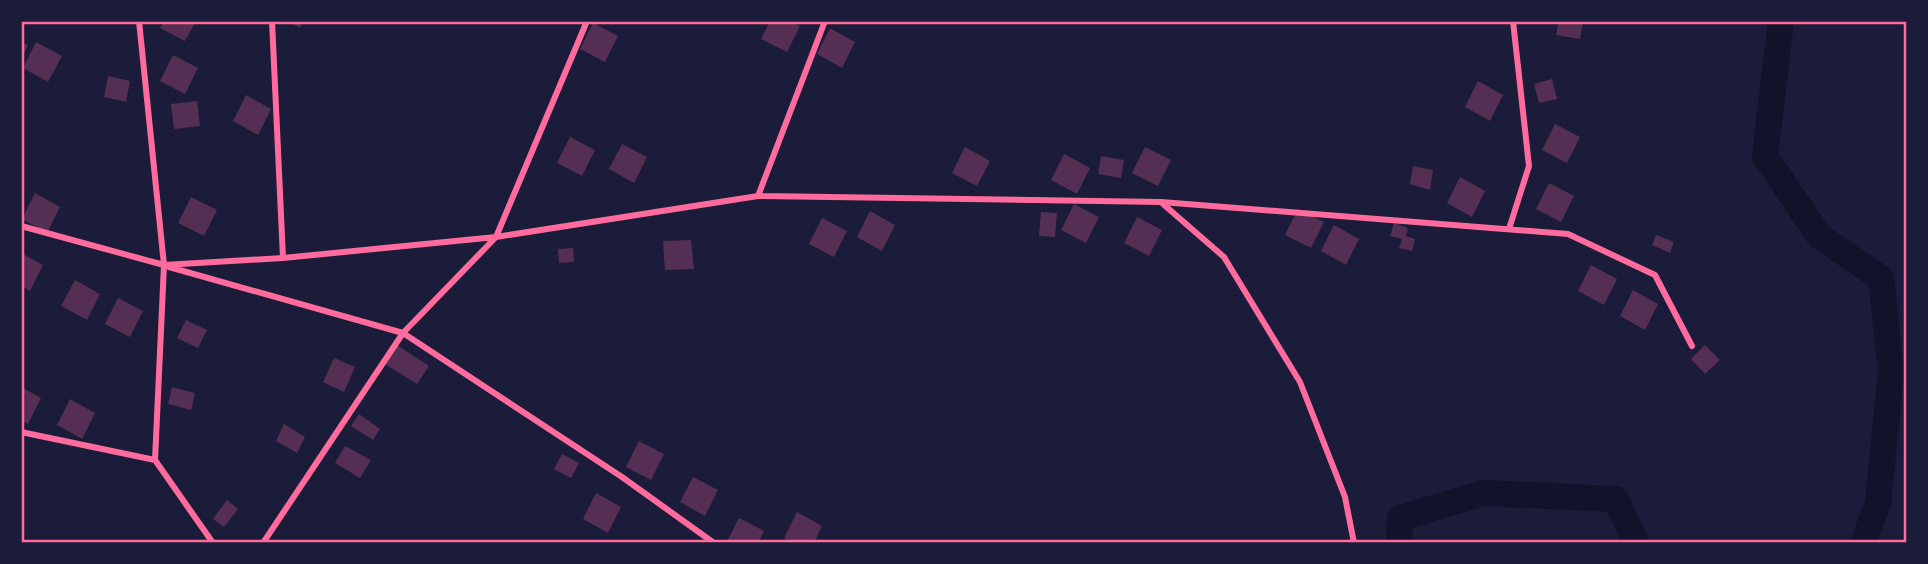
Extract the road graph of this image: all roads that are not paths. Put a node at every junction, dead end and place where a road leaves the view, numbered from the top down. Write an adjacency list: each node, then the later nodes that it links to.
1 (139, 21): 12 (street)
2 (272, 21): 11 (street)
3 (587, 21): 10 (street)
4 (825, 21): 6 (street)
5 (1513, 21): 9 (street)
6 (758, 195): 7 (street); 10 (street)
7 (1161, 202): 9 (street); 20 (street)
8 (21, 226): 12 (street)
9 (1509, 229): 14 (street)
10 (496, 237): 11 (street); 13 (street)
11 (284, 258): 12 (street)
12 (164, 265): 13 (street); 16 (street)
13 (403, 333): 18 (street); 19 (street)
14 (1692, 346)
15 (21, 432): 16 (street)
16 (155, 460): 17 (street)
17 (213, 543)
18 (263, 543)
19 (715, 543)
20 (1354, 543)

